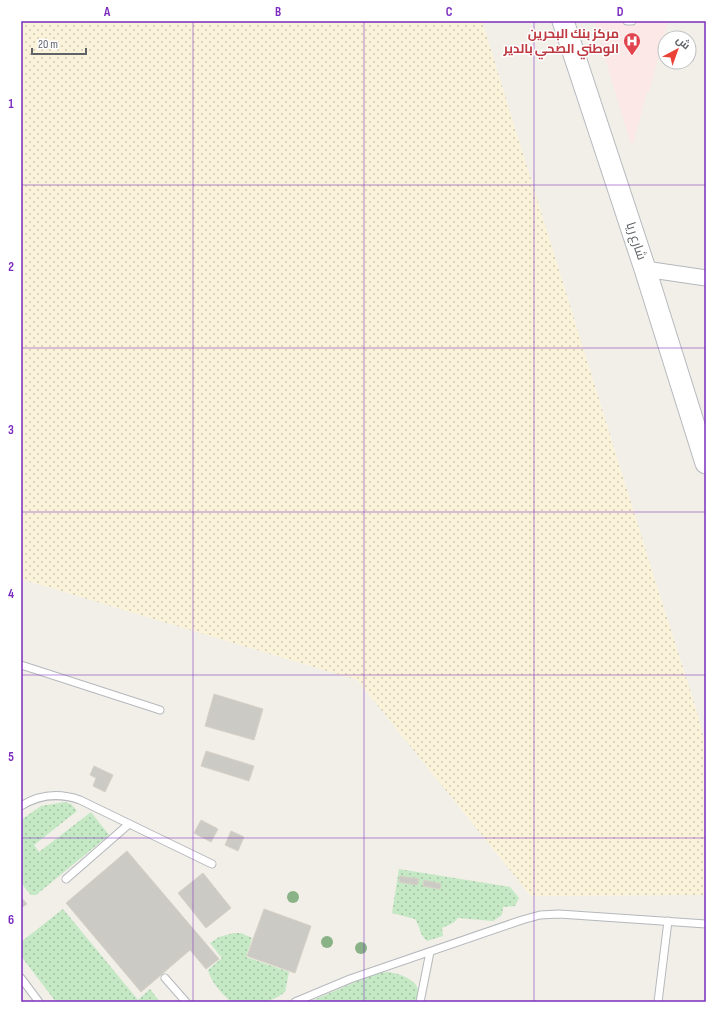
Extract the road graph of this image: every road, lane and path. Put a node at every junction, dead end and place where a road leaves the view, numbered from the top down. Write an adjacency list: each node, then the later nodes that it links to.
1 (563, 21): 4 (main road, شارع ريا)
2 (627, 21): 3 (lane)
3 (632, 21)
4 (645, 269): 5 (street); 6 (main road, شارع ريا)
5 (706, 278)
6 (706, 463)
7 (21, 665): 8 (lane)
8 (160, 710)
9 (21, 806): 10 (lane)
10 (129, 824): 11 (lane); 12 (lane)
11 (212, 864)
12 (66, 879)
13 (668, 921): 14 (lane); 15 (lane); 22 (lane)
14 (706, 924)
15 (430, 952): 20 (lane); 21 (lane)
16 (21, 978): 18 (lane)
17 (165, 978): 19 (lane)
18 (39, 1002)
19 (186, 1002)
20 (295, 1002)
21 (420, 1002)
22 (658, 1002)

